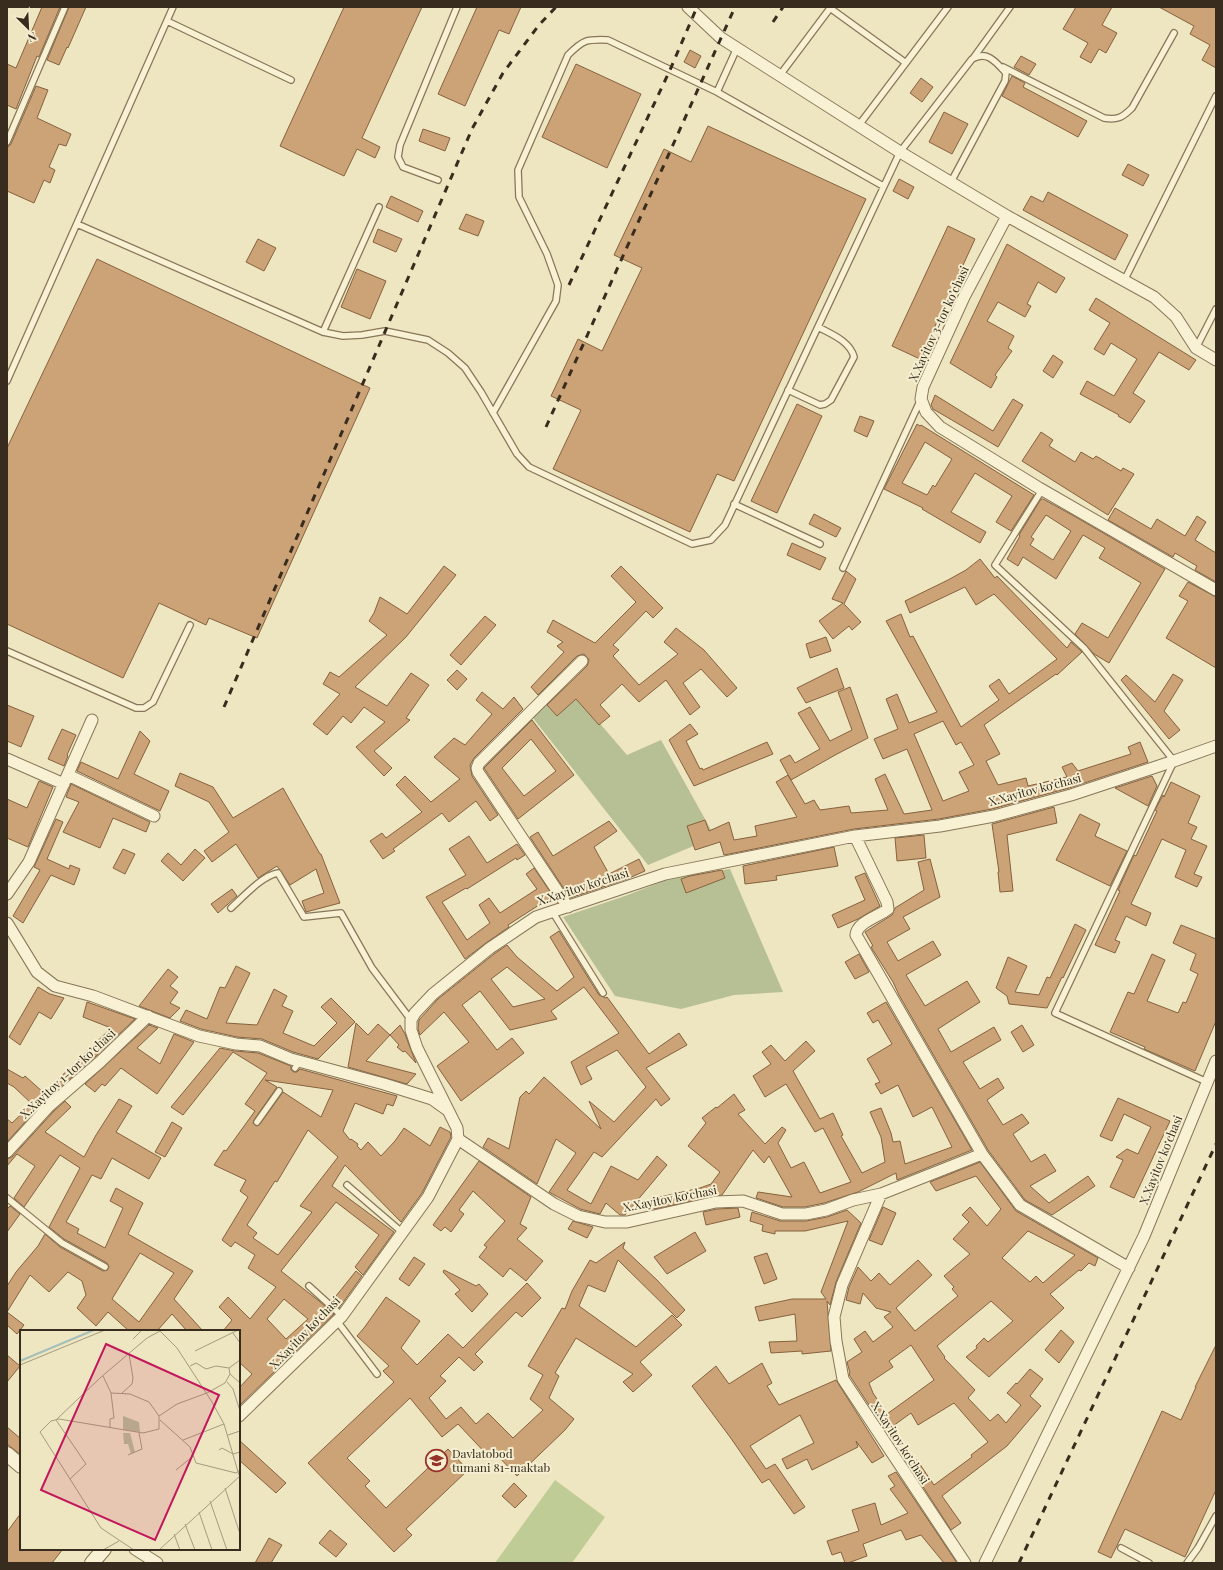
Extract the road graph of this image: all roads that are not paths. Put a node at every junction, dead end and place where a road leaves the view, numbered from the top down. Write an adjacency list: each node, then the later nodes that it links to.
1 (65, 7): 19 (lane)
2 (173, 7): 8 (lane)
3 (457, 7): 21 (lane)
4 (688, 7): 10 (street)
5 (948, 7): 12 (lane)
6 (1010, 7): 11 (lane)
7 (831, 8): 12 (lane); 14 (lane)
8 (167, 21): 15 (lane); 26 (lane)
9 (1174, 33): 13 (lane)
10 (737, 48): 14 (street); 16 (lane)
11 (972, 59): 13 (lane); 20 (lane)
12 (906, 63): 18 (lane)
13 (1000, 66): 22 (lane)
14 (780, 75): 18 (street)
15 (291, 80)
16 (718, 92): 23 (lane); 36 (lane)
17 (1216, 96): 27 (lane)
18 (859, 126): 20 (street)
19 (7, 142)
20 (900, 152): 22 (street); 23 (lane)
21 (438, 180)
22 (951, 182): 25 (street)
23 (884, 186): 29 (lane)
24 (379, 207): 30 (lane)
25 (1007, 216): 27 (street); 35 (street, X.Xayitov 3-tor koʼchasi)
26 (77, 224): 30 (lane); 33 (lane)
27 (1124, 280): 31 (street)
28 (1216, 309): 31 (lane)
29 (818, 327): 34 (lane); 34 (lane)
30 (323, 332): 36 (lane)
31 (1196, 348): 32 (street)
32 (1216, 360)
33 (7, 381)
34 (788, 390): 38 (lane)
35 (921, 399): 37 (street, X.Xayitov 3-tor koʼchasi); 40 (lane)
36 (493, 413): 38 (lane)
37 (1042, 490): 41 (street, X.Xayitov 3-tor koʼchasi); 48 (lane)
38 (734, 504): 39 (lane)
39 (820, 544)
40 (843, 568)
41 (1216, 590)
42 (190, 625): 43 (lane)
43 (7, 652)
44 (582, 661): 53 (street)
45 (92, 720): 49 (street)
46 (1216, 746): 48 (street, X.Xayitov koʻchasi)
47 (7, 759): 49 (street)
48 (1174, 761): 51 (street, X.Xayitov koʻchasi); 61 (lane)
49 (66, 779): 50 (street); 52 (street)
50 (154, 816)
51 (855, 836): 53 (street, X.Xayitov koʻchasi); 67 (street)
52 (7, 894)
53 (568, 907): 55 (street, X.Xayitov koʻchasi)
54 (231, 908): 59 (lane)
55 (552, 910): 57 (lane); 59 (street, X.Xayitov koʻchasi)
56 (7, 924): 58 (street)
57 (603, 993)
58 (148, 1016): 63 (street); 66 (street, X.Xayitov 1-tor koʼchasi)
59 (411, 1020): 63 (street)
60 (1216, 1061): 61 (street, X.Xayitov koʻchasi)
61 (1207, 1082): 73 (street, X.Xayitov koʻchasi)
62 (279, 1091): 64 (lane)
63 (447, 1109): 65 (street)
64 (257, 1122)
65 (458, 1139): 69 (street, X.Xayitov koʻchasi); 71 (street, X.Xayitov koʻchasi)
66 (7, 1152)
67 (982, 1154): 69 (street, X.Xayitov koʻchasi); 73 (street)
68 (347, 1185): 71 (lane)
69 (881, 1194): 86 (street, X.Xayitov koʻchasi)
70 (7, 1198): 72 (lane)
71 (403, 1233): 75 (street, X.Xayitov koʻchasi)
72 (106, 1267)
73 (1129, 1268): 87 (street, X.Xayitov koʻchasi)
74 (309, 1286): 75 (lane)
75 (340, 1319): 76 (lane); 77 (street, X.Xayitov koʻchasi)
76 (377, 1374)
77 (240, 1415)
78 (7, 1454): 79 (street)
79 (20, 1465)
80 (1216, 1516): 89 (lane)
81 (1121, 1548): 88 (lane)
82 (103, 1550): 84 (street)
83 (137, 1550): 85 (street)
84 (92, 1563)
85 (157, 1563)
86 (965, 1563)
87 (985, 1563)
88 (1149, 1563)
89 (1187, 1563)

